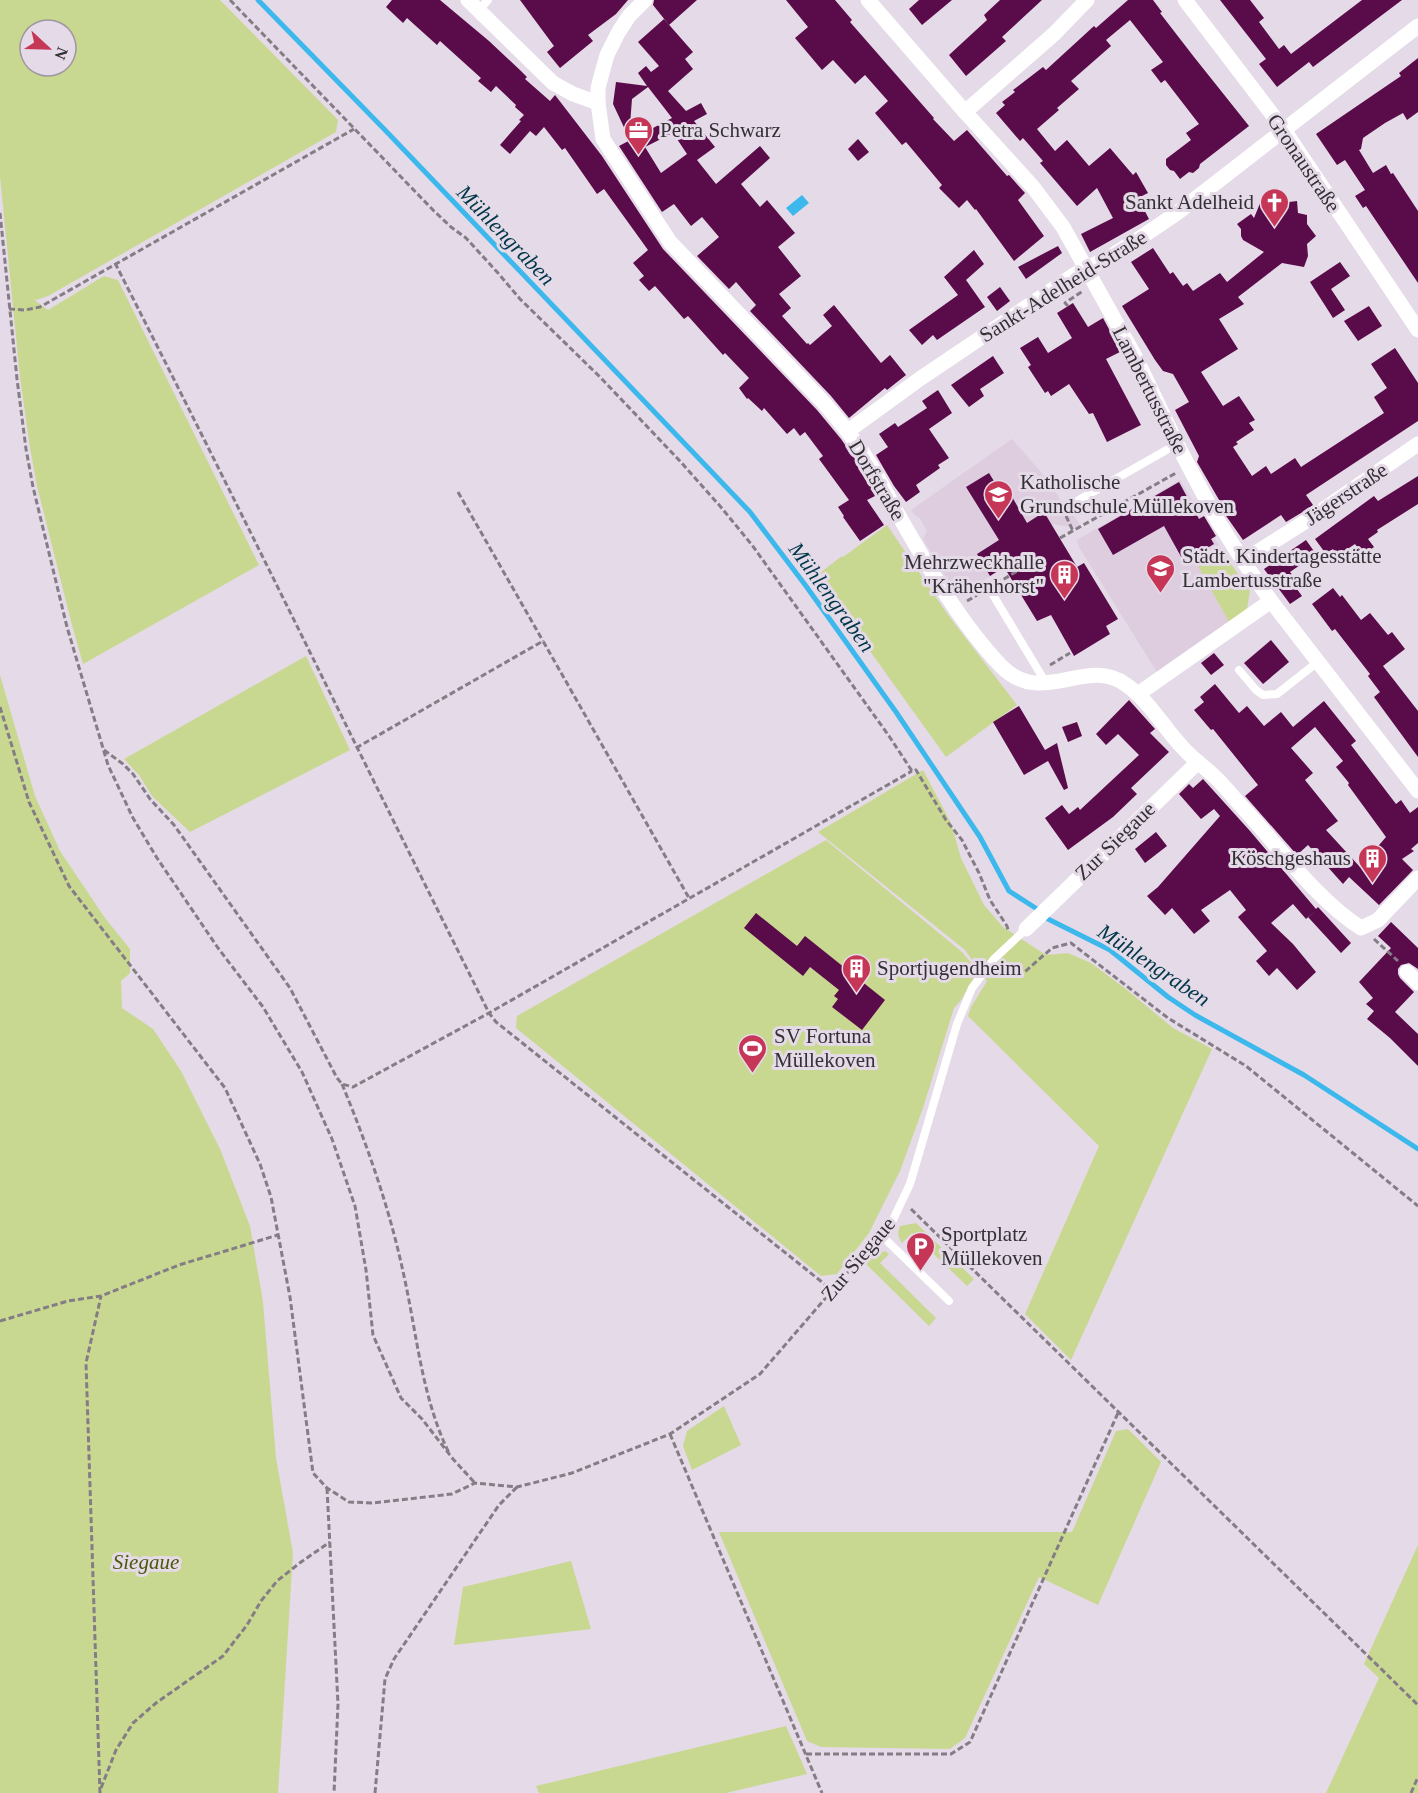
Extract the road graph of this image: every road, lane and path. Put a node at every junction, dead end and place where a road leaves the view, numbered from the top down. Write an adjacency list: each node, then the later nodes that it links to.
1 (230, 0): 10 (path)
2 (645, 0): 8 (street, Dorfstraße)
3 (868, 0): 9 (street, Lambertusstraße)
4 (1087, 0): 9 (street)
5 (1185, 0): 11 (street, Gronaustraße)
6 (478, 3): 8 (street)
7 (1418, 26): 11 (street, Sankt-Adelheid-Straße)
8 (598, 103): 17 (street, Dorfstraße)
9 (965, 112): 14 (street, Lambertusstraße)
10 (354, 129): 13 (path); 38 (path)
11 (1284, 130): 14 (street, Sankt-Adelheid-Straße); 16 (street, Gronaustraße)
12 (0, 213): 15 (path)
13 (116, 263): 15 (path); 35 (path)
14 (1086, 269): 17 (street, Sankt-Adelheid-Straße); 18 (street, Lambertusstraße)
15 (9, 309): 36 (path)
16 (1418, 330)
17 (848, 431): 32 (street, Dorfstraße)
18 (1177, 444): 20 (street, Lambertusstraße); 22 (lane)
19 (1418, 444): 24 (street, Jägerstraße)
20 (1189, 465): 23 (path); 24 (street, Lambertusstraße)
21 (458, 492): 27 (path)
22 (1070, 505)
23 (1060, 538)
24 (1243, 561): 26 (street, Lambertusstraße)
25 (993, 595): 31 (lane)
26 (1271, 601): 29 (street, Lambertusstraße); 33 (street)
27 (543, 641): 35 (path); 41 (path)
28 (1070, 653): 31 (path)
29 (1319, 661): 30 (lane); 39 (street, Lambertusstraße)
30 (1239, 670)
31 (1038, 671): 32 (lane)
32 (1047, 684): 33 (street, Dorfstraße)
33 (1138, 694): 37 (street, Dorfstraße)
34 (0, 707): 52 (path)
35 (356, 748): 48 (path)
36 (103, 749): 49 (path); 61 (path)
37 (1198, 762): 40 (street, Dorfstraße); 42 (street, Zur Siegaue)
38 (912, 771): 41 (path); 44 (path)
39 (1418, 791)
40 (1418, 878)
41 (689, 898): 48 (path)
42 (1026, 929): 44 (lane, Zur Siegaue)
43 (1373, 938): 46 (path)
44 (1011, 944): 45 (lane, Zur Siegaue)
45 (994, 959): 50 (lane, Zur Siegaue); 51 (path)
46 (1407, 972): 47 (street)
47 (1418, 983)
48 (489, 1012): 49 (path); 55 (path)
49 (342, 1084): 61 (path)
50 (903, 1202): 53 (lane, Zur Siegaue); 59 (path)
51 (1418, 1206)
52 (278, 1235): 56 (path); 64 (path)
53 (882, 1236): 54 (lane, Zur Siegaue); 57 (lane)
54 (856, 1263): 55 (path, Zur Siegaue)
55 (832, 1290): 60 (path, Zur Siegaue)
56 (101, 1296): 58 (path); 69 (path)
57 (949, 1301)
58 (0, 1321)
59 (1118, 1413): 66 (path); 67 (path)
60 (670, 1434): 63 (path, Zur Siegaue); 67 (path)
61 (453, 1460): 62 (path)
62 (475, 1483): 63 (path, Zur Siegaue); 64 (path, Zur Siegaue)
63 (517, 1487): 71 (path)
64 (327, 1488): 65 (path)
65 (330, 1542): 69 (path); 70 (path)
66 (1418, 1705)
67 (806, 1754): 72 (path)
68 (1418, 1777): 73 (path)
69 (100, 1792)
70 (334, 1793)
71 (375, 1793)
72 (822, 1793)
73 (1411, 1793)

